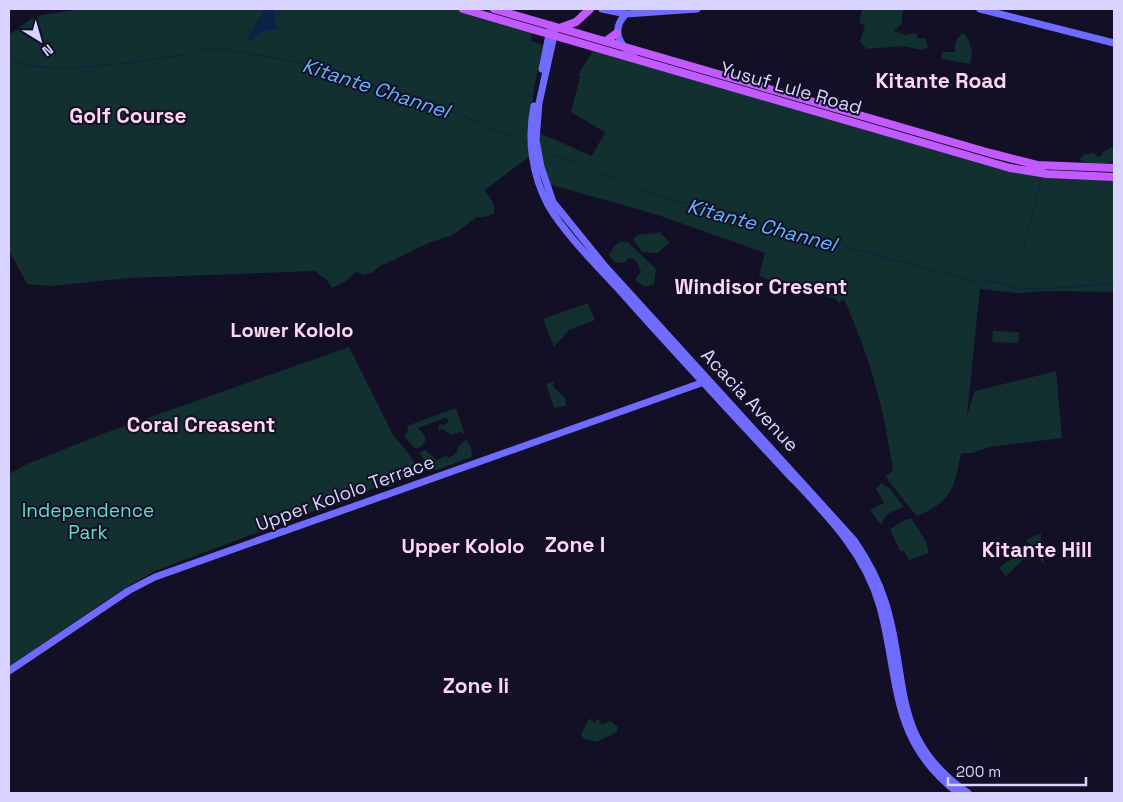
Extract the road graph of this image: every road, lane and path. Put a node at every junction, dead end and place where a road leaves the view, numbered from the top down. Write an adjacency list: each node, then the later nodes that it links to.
1 (464, 9): 10 (main road, Yusuf Lule Road)
2 (494, 9): 7 (main road, Yusuf Lule Road)
3 (590, 9): 11 (main road)
4 (602, 9): 9 (main road)
5 (697, 9): 8 (main road)
6 (980, 9): 14 (main road)
7 (505, 12): 10 (main road); 11 (main road, Yusuf Lule Road)
8 (653, 12): 9 (main road); 15 (main road)
9 (626, 14): 12 (main road)
10 (503, 20): 11 (main road, Yusuf Lule Road)
11 (554, 29): 13 (main road, Yusuf Lule Road); 16 (main road, Yusuf Lule Road); 23 (main road, Acacia Avenue)
12 (617, 33): 13 (main road); 15 (main road)
13 (606, 41): 15 (main road, Yusuf Lule Road)
14 (1114, 44)
15 (624, 46): 16 (main road); 17 (main road, Yusuf Lule Road)
16 (636, 59): 18 (main road, Yusuf Lule Road)
17 (721, 74): 18 (main road); 19 (main road, Yusuf Lule Road)
18 (716, 83): 20 (main road, Yusuf Lule Road)
19 (990, 153): 20 (main road); 21 (main road, Yusuf Lule Road)
20 (988, 162): 22 (main road, Yusuf Lule Road)
21 (1114, 168)
22 (1114, 178)
23 (706, 382): 24 (main road, Upper Kololo Terrace); 25 (main road, Acacia Avenue); 26 (main road, Acacia Avenue)
24 (9, 671)
25 (958, 793)
26 (968, 793)

